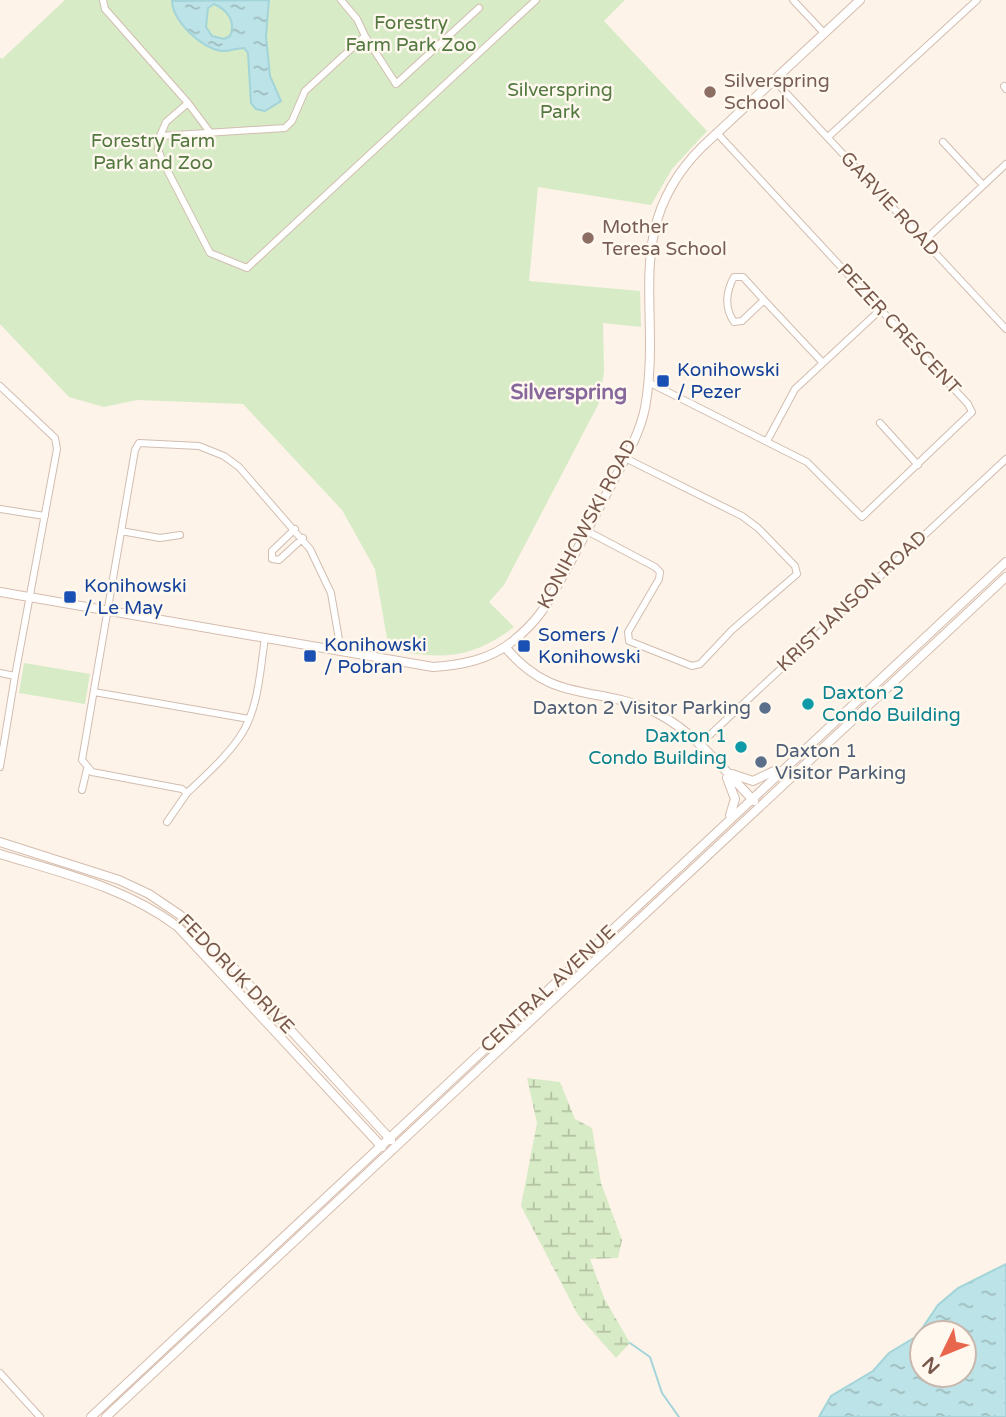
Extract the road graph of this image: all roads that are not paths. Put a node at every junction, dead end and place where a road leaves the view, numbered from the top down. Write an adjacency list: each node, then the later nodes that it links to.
1 (103, 0): 11 (street)
2 (341, 0): 9 (street)
3 (536, 0): 14 (street)
4 (793, 0): 8 (street)
5 (860, 0): 8 (main road, KONIHOWSKI ROAD)
6 (977, 0): 15 (street)
7 (479, 8): 9 (street)
8 (824, 33): 10 (main road, KONIHOWSKI ROAD)
9 (365, 36): 12 (street)
10 (774, 80): 13 (main road, KONIHOWSKI ROAD); 15 (street, GARVIE ROAD)
11 (188, 103): 12 (street); 14 (street)
12 (209, 131): 14 (street)
13 (717, 133): 21 (street, PEZER CRESCENT); 24 (main road, KONIHOWSKI ROAD)
14 (160, 136)
15 (828, 137): 19 (street, GARVIE ROAD)
16 (943, 142): 18 (street)
17 (1006, 164): 18 (street)
18 (983, 185): 19 (street)
19 (924, 241): 22 (street, GARVIE ROAD)
20 (764, 300): 20 (street); 23 (street)
21 (880, 310): 23 (street); 30 (street, PEZER CRESCENT)
22 (1006, 329)
23 (823, 363): 27 (street)
24 (648, 382): 27 (street, PEZER CRESCENT); 28 (main road, KONIHOWSKI ROAD)
25 (0, 386): 32 (street)
26 (880, 423): 30 (street)
27 (767, 442): 30 (street, PEZER CRESCENT)
28 (625, 458): 35 (main road, KONIHOWSKI ROAD); 35 (street)
29 (1006, 459): 50 (street, KRISTJANSON ROAD)
30 (918, 465)
31 (0, 509): 32 (street)
32 (45, 516): 41 (street)
33 (295, 529): 34 (street); 37 (street); 37 (street)
34 (121, 531): 36 (street); 42 (street)
35 (587, 531): 44 (main road, KONIHOWSKI ROAD)
36 (180, 534)
37 (303, 538): 45 (street)
38 (1006, 562): 51 (main road, CENTRAL AVENUE)
39 (1006, 577): 58 (main road, CENTRAL AVENUE)
40 (0, 592): 41 (main road, KONIHOWSKI ROAD)
41 (30, 597): 42 (main road, KONIHOWSKI ROAD); 47 (street)
42 (107, 611): 43 (main road, KONIHOWSKI ROAD); 48 (street)
43 (265, 639): 45 (main road, KONIHOWSKI ROAD); 49 (street)
44 (505, 647): 45 (main road, KONIHOWSKI ROAD); 50 (main road)
45 (341, 651)
46 (0, 673): 47 (street)
47 (15, 676): 52 (street)
48 (94, 692): 49 (street); 53 (street)
49 (249, 719): 56 (street)
50 (699, 745): 54 (main road)
51 (789, 762): 54 (main road); 57 (main road, CENTRAL AVENUE)
52 (0, 767)
53 (87, 769): 55 (street); 56 (street)
54 (723, 769): 57 (main road); 59 (main road)
55 (82, 790)
56 (187, 793): 60 (street)
57 (751, 798): 58 (main road); 59 (main road, CENTRAL AVENUE)
58 (759, 806): 65 (main road, CENTRAL AVENUE)
59 (727, 821): 63 (main road, CENTRAL AVENUE)
60 (167, 822)
61 (0, 842): 63 (main road, FEDORUK DRIVE)
62 (0, 855): 64 (main road, FEDORUK DRIVE)
63 (388, 1137): 64 (main road, CENTRAL AVENUE); 65 (main road, FEDORUK DRIVE)
64 (380, 1145): 66 (main road, FEDORUK DRIVE); 69 (main road, CENTRAL AVENUE)
65 (396, 1146): 66 (main road, CENTRAL AVENUE)
66 (387, 1154): 70 (main road, CENTRAL AVENUE)
67 (0, 1373): 68 (street)
68 (40, 1417)
69 (91, 1417)
70 (106, 1417)

